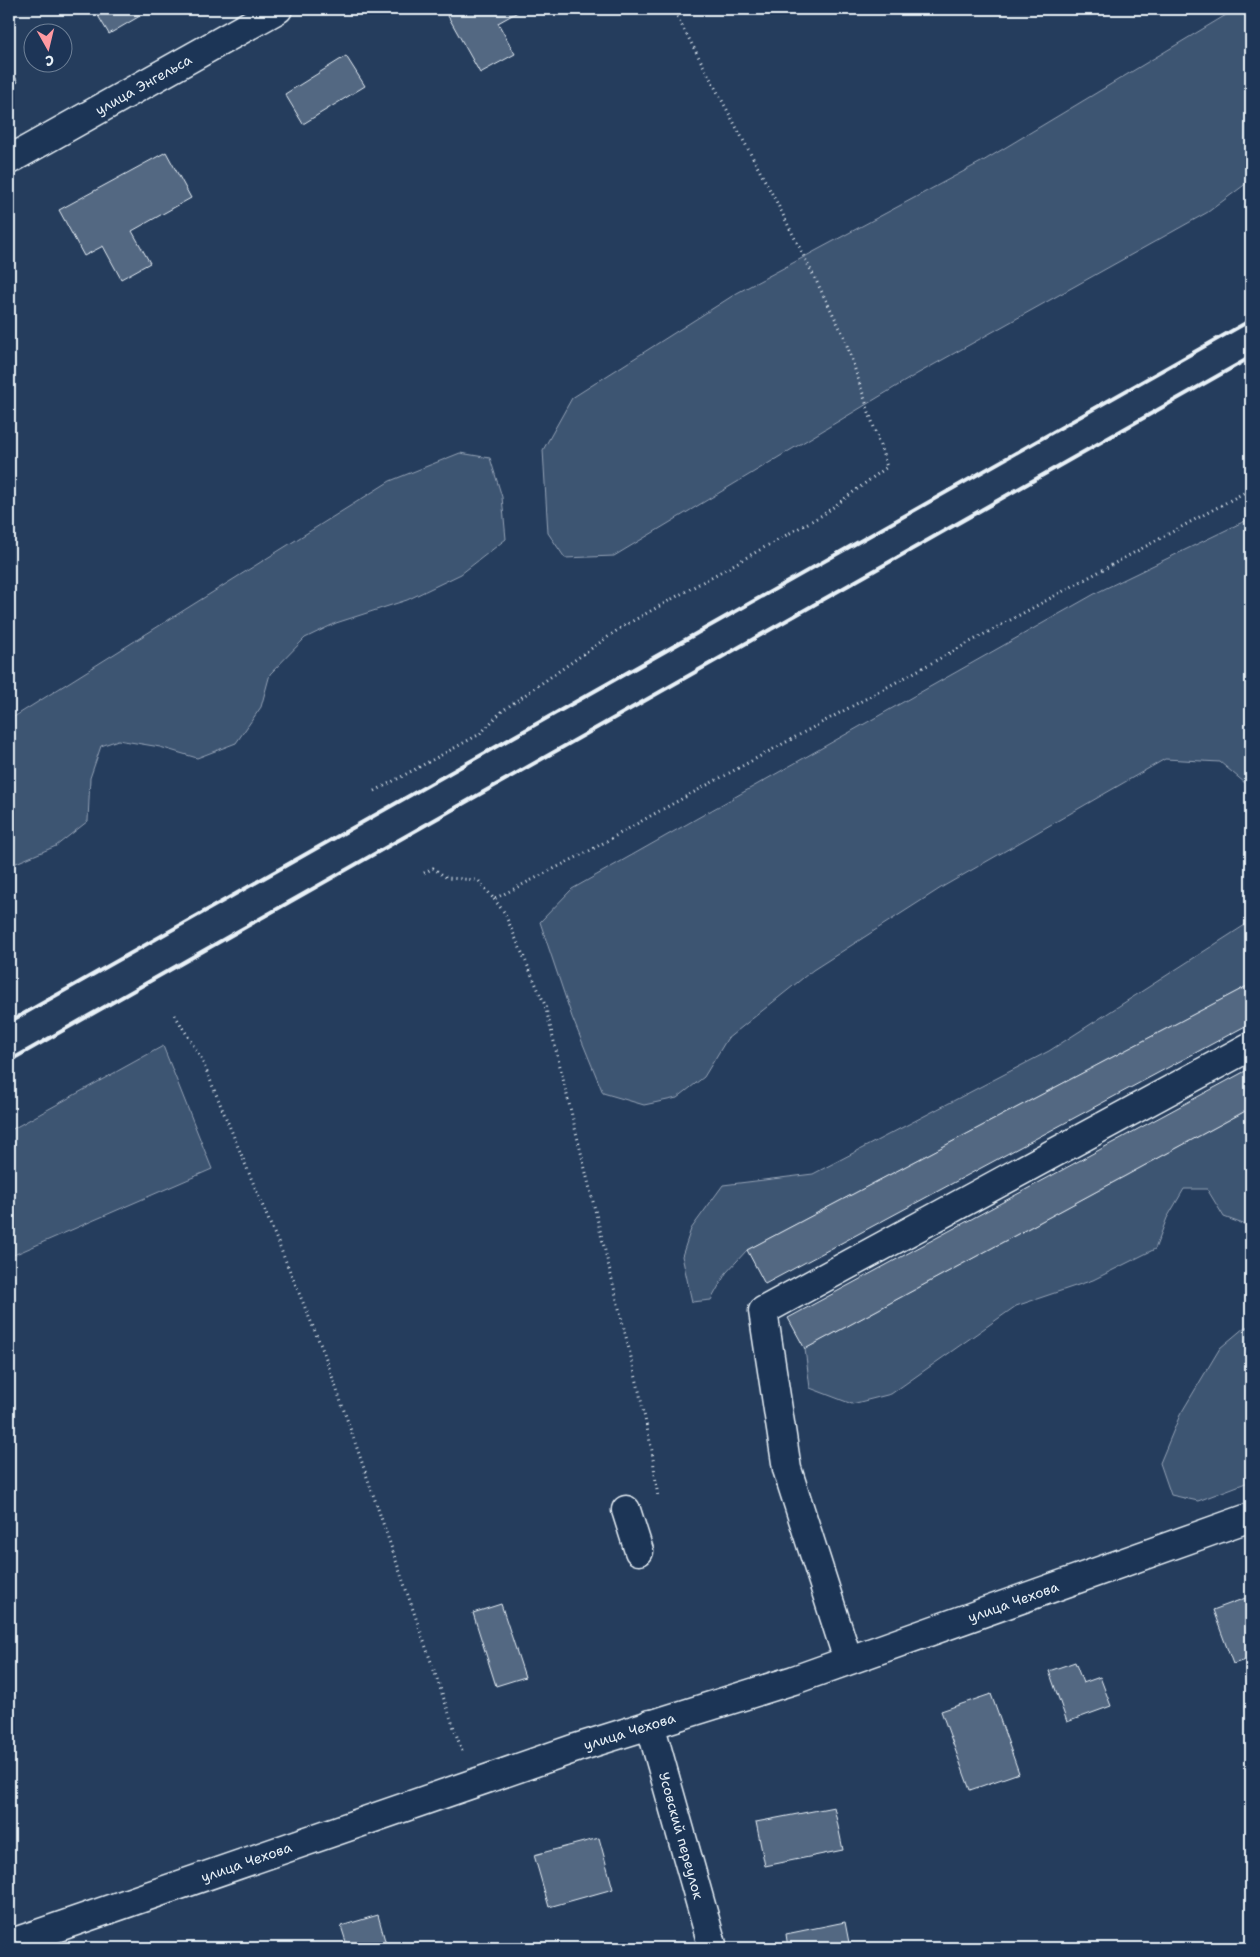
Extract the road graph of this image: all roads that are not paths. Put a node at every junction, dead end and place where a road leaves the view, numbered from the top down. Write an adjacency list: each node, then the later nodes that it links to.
1 (278, 9): 2 (street, улица Энгельса)
2 (9, 160)
3 (1251, 1046): 7 (street)
4 (626, 1510): 6 (street)
5 (1251, 1517): 7 (street, улица Чехова)
6 (638, 1551)
7 (848, 1660): 8 (street, улица Чехова)
8 (650, 1724): 9 (street, улица Чехова); 10 (street, Усовский переулок)
9 (9, 1944)
10 (713, 1948)

